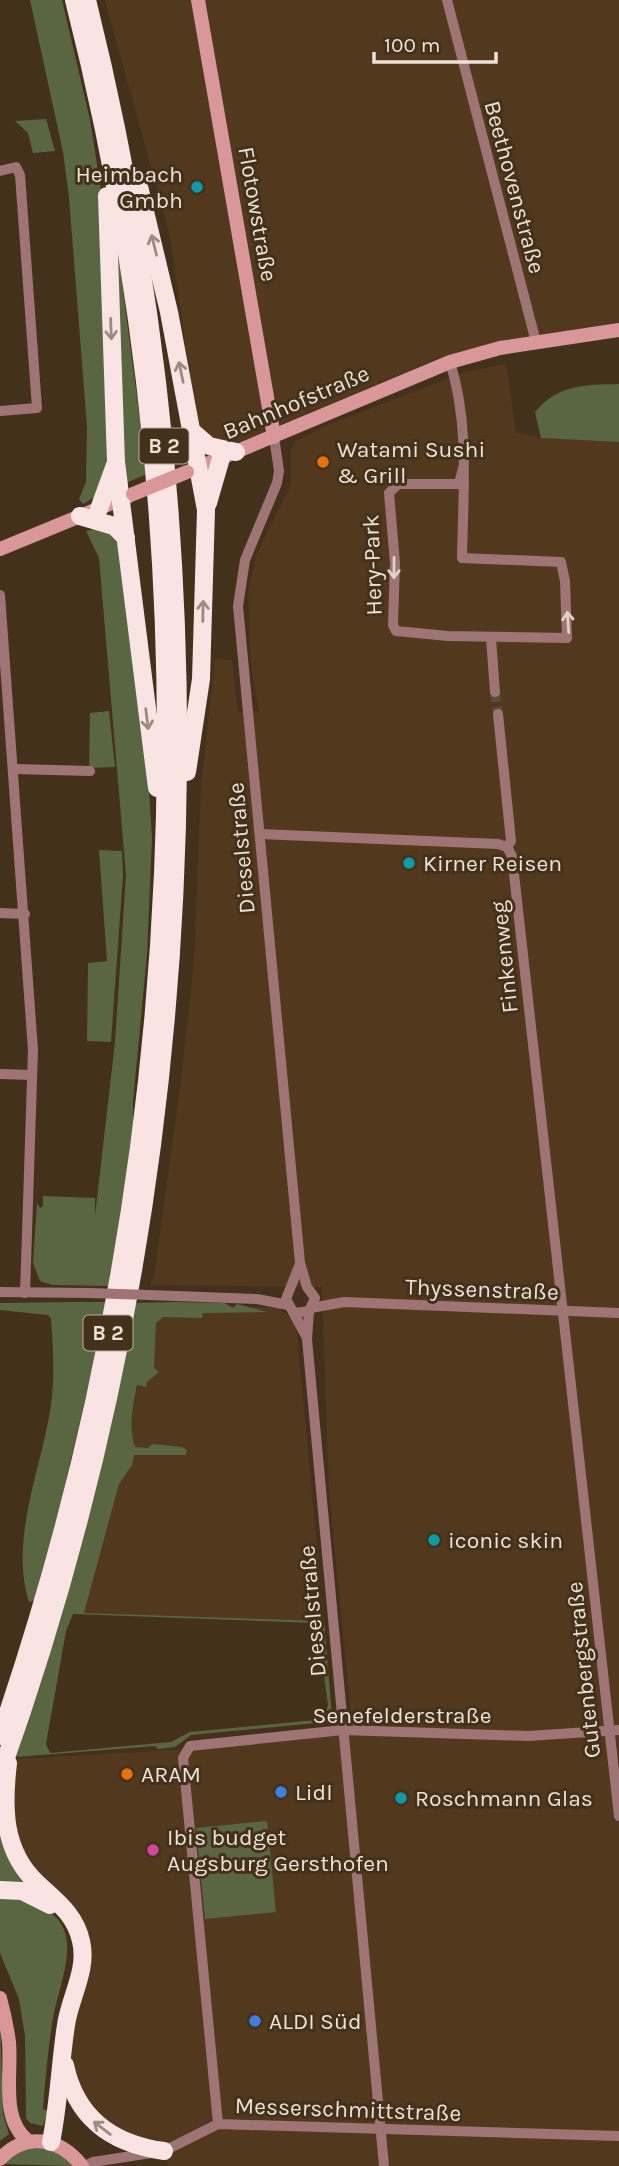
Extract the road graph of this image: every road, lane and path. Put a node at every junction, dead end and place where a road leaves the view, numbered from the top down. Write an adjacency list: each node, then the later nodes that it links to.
1 (74, 0): 6 (highway, B 2)
2 (87, 0): 5 (highway, B 2)
3 (198, 0): 13 (main road, Flotowstraße)
4 (447, 0): 9 (street, Beethovenstraße)
5 (106, 79): 12 (highway, one-way to 5); 31 (highway, B 2)
6 (106, 143): 15 (highway, one-way to 15); 33 (highway, B 2)
7 (0, 171): 11 (street)
8 (619, 330): 9 (main road, Bahnhofstraße)
9 (536, 342): 10 (main road, Bahnhofstraße)
10 (450, 362): 13 (main road, Bahnhofstraße); 16 (street, Hery-Park)
11 (0, 411)
12 (194, 433): 14 (highway); 17 (highway)
13 (274, 437): 14 (main road, Bahnhofstraße); 32 (street, Dieselstraße)
14 (228, 455): 17 (main road, Bahnhofstraße); 20 (highway)
15 (116, 462): 18 (highway); 19 (highway)
16 (463, 468): 25 (street, Hery-Park, one-way to 25); 25 (street, Hery-Park, one-way to 16)
17 (194, 469): 18 (main road, Bahnhofstraße, bridge); 20 (highway)
18 (127, 497): 19 (main road, Bahnhofstraße); 22 (highway)
19 (99, 509): 21 (main road, Bahnhofstraße)
20 (206, 510): 31 (highway, one-way to 20)
21 (80, 516): 22 (highway); 23 (main road, Bahnhofstraße)
22 (126, 538): 33 (highway, one-way to 33)
23 (0, 550)
24 (0, 595): 28 (street)
25 (491, 638): 26 (street)
26 (495, 692)
27 (498, 714): 34 (street)
28 (5, 715): 29 (street)
29 (15, 769): 30 (street); 36 (street)
30 (90, 771)
31 (178, 816): 53 (highway, B 2)
32 (260, 834): 34 (street); 39 (street, Dieselstraße)
33 (164, 847): 53 (highway, B 2)
34 (507, 847): 48 (street, Finkenweg)
35 (0, 913): 36 (street)
36 (25, 914): 38 (street)
37 (0, 1074): 38 (street)
38 (32, 1075): 43 (street)
39 (300, 1263): 40 (street, Dieselstraße); 41 (street, Dieselstraße)
40 (291, 1290): 41 (street); 44 (street); 46 (street, Dieselstraße)
41 (310, 1291): 45 (street, Thyssenstraße); 47 (street, Dieselstraße)
42 (0, 1292): 43 (street)
43 (25, 1293): 44 (street, bridge)
44 (257, 1299): 46 (street)
45 (344, 1303): 47 (street, Thyssenstraße); 48 (street, Thyssenstraße)
46 (292, 1309): 47 (street); 50 (street, Dieselstraße)
47 (310, 1309): 50 (street, Dieselstraße)
48 (562, 1311): 49 (street, Thyssenstraße); 52 (street, Gutenbergstraße)
49 (619, 1313)
50 (307, 1339): 51 (street, Dieselstraße)
51 (343, 1730): 52 (street, Senefelderstraße); 60 (street, Senefelderstraße); 61 (street, Dieselstraße)
52 (614, 1731): 55 (street, Gutenbergstraße)
53 (5, 1742): 54 (highway, B 2); 58 (highway)
54 (0, 1775)
55 (619, 1816)
56 (0, 1890): 59 (highway)
57 (0, 1998): 63 (main road)
58 (64, 2061): 59 (highway); 66 (highway, one-way to 58)
59 (58, 2091): 64 (highway)
60 (218, 2124): 61 (street, Messerschmittstraße); 66 (street, Messerschmittstraße)
61 (380, 2129): 62 (street, Messerschmittstraße); 68 (street, Dieselstraße)
62 (619, 2136)
63 (28, 2141): 64 (main road); 65 (main road)
64 (51, 2142): 67 (main road)
65 (4, 2154)
66 (165, 2159): 67 (street, Messerschmittstraße)
67 (83, 2166)
68 (384, 2166)

